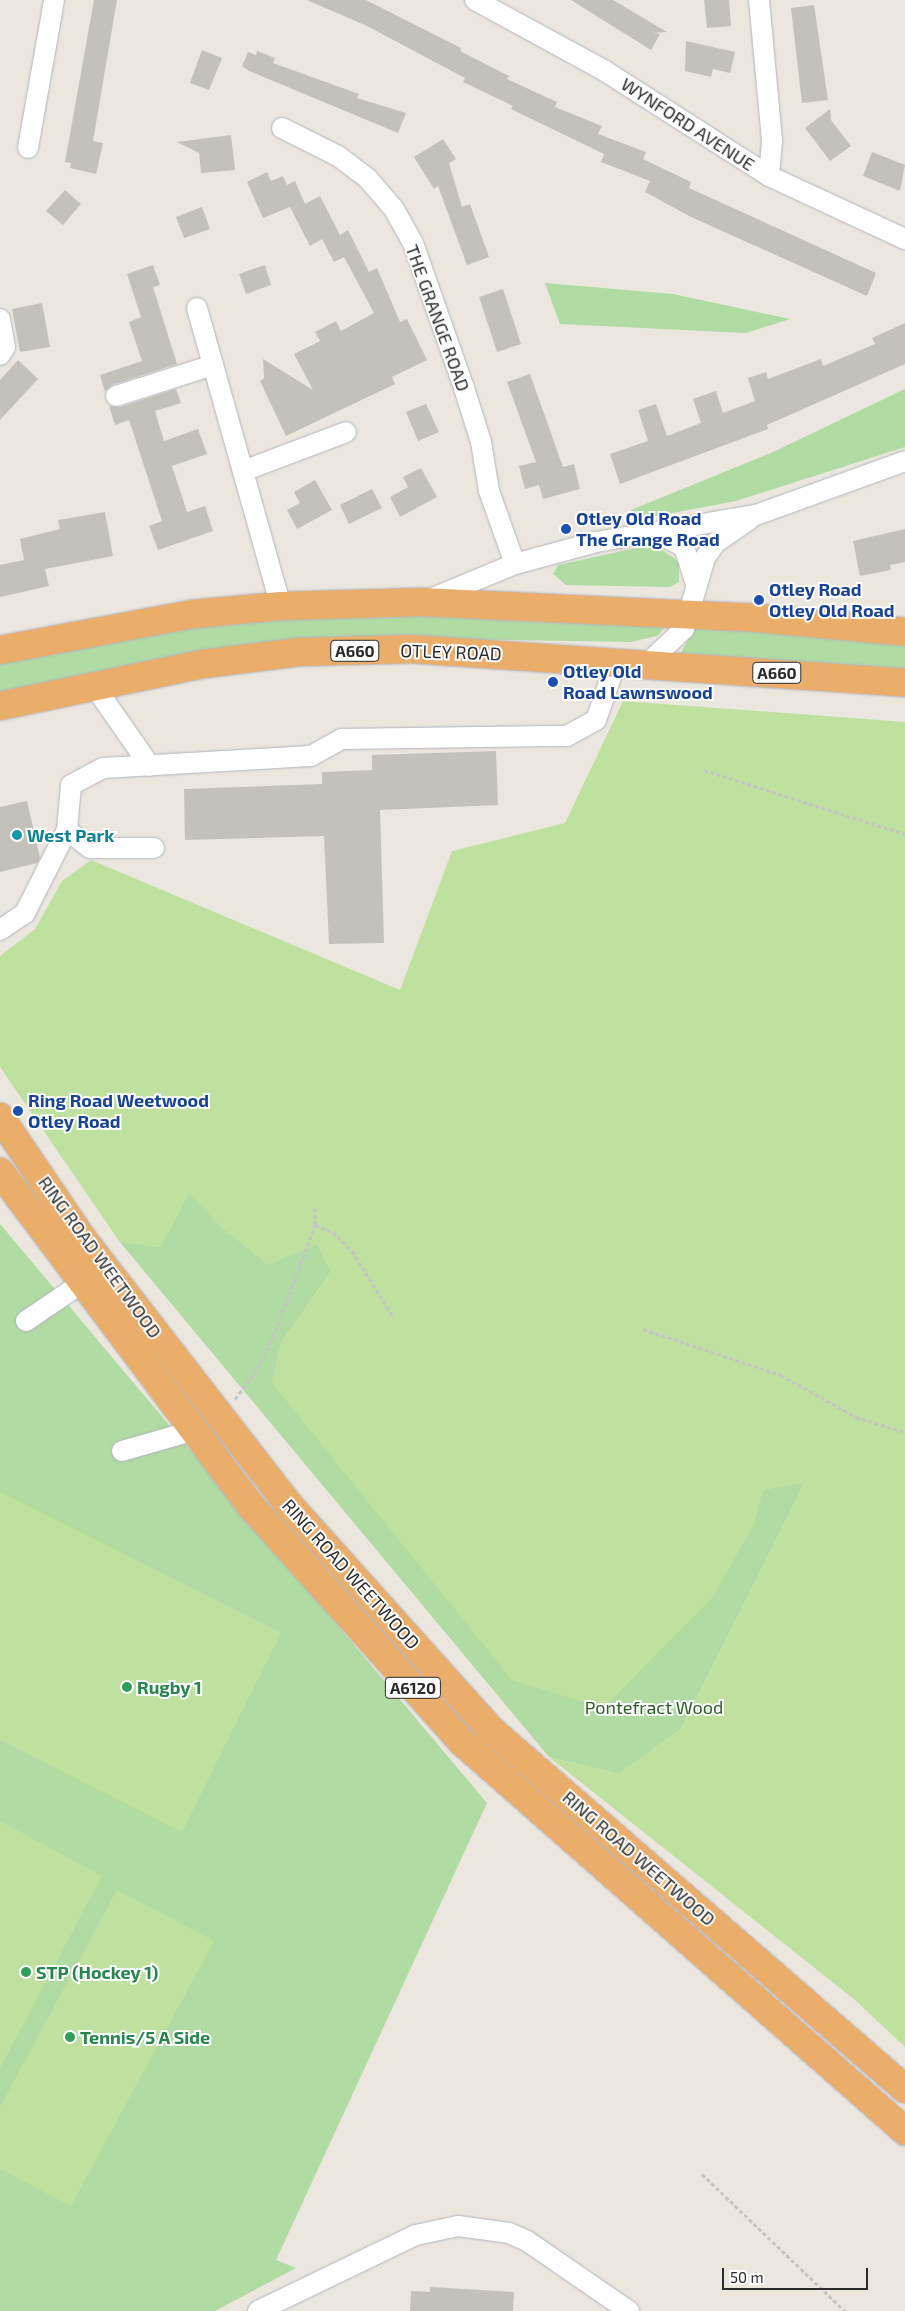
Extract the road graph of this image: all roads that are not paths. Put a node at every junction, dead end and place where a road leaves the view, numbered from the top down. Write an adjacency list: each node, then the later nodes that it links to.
1 (54, 0): 5 (street)
2 (475, 0): 6 (street, WYNFORD AVENUE)
3 (759, 0): 6 (street)
4 (282, 128): 18 (street, THE GRANGE ROAD)
5 (28, 148)
6 (769, 176): 7 (street, WYNFORD AVENUE)
7 (905, 239)
8 (197, 308): 11 (street)
9 (0, 319): 10 (street)
10 (0, 355)
11 (213, 365): 12 (street); 15 (street)
12 (116, 396)
13 (346, 432): 15 (street)
14 (905, 462): 16 (street)
15 (242, 471): 21 (street)
16 (756, 515): 17 (street); 19 (street)
17 (655, 532): 18 (street); 19 (street)
18 (515, 564): 20 (street)
19 (696, 583): 22 (street)
20 (421, 602): 21 (highway); 22 (highway)
21 (281, 606): 24 (highway)
22 (690, 615): 23 (highway); 26 (street)
23 (905, 632)
24 (0, 650)
25 (617, 660): 26 (highway, OTLEY ROAD / A660); 28 (highway, OTLEY ROAD / A660); 30 (street)
26 (649, 662): 27 (highway, OTLEY ROAD / A660)
27 (905, 683)
28 (95, 687): 29 (highway, OTLEY ROAD / A660); 30 (street)
29 (0, 706)
30 (150, 766): 31 (street)
31 (67, 830): 32 (street); 33 (street)
32 (154, 848)
33 (0, 930)
34 (0, 1117): 40 (highway, RING ROAD WEETWOOD / A6120)
35 (0, 1172): 36 (highway, RING ROAD WEETWOOD / A6120)
36 (82, 1283): 37 (street); 38 (highway, RING ROAD WEETWOOD / A6120)
37 (26, 1320)
38 (180, 1434): 39 (street); 41 (highway, RING ROAD WEETWOOD / A6120)
39 (122, 1451)
40 (905, 2089)
41 (905, 2130)
42 (258, 2311): 43 (street)
43 (629, 2311)

